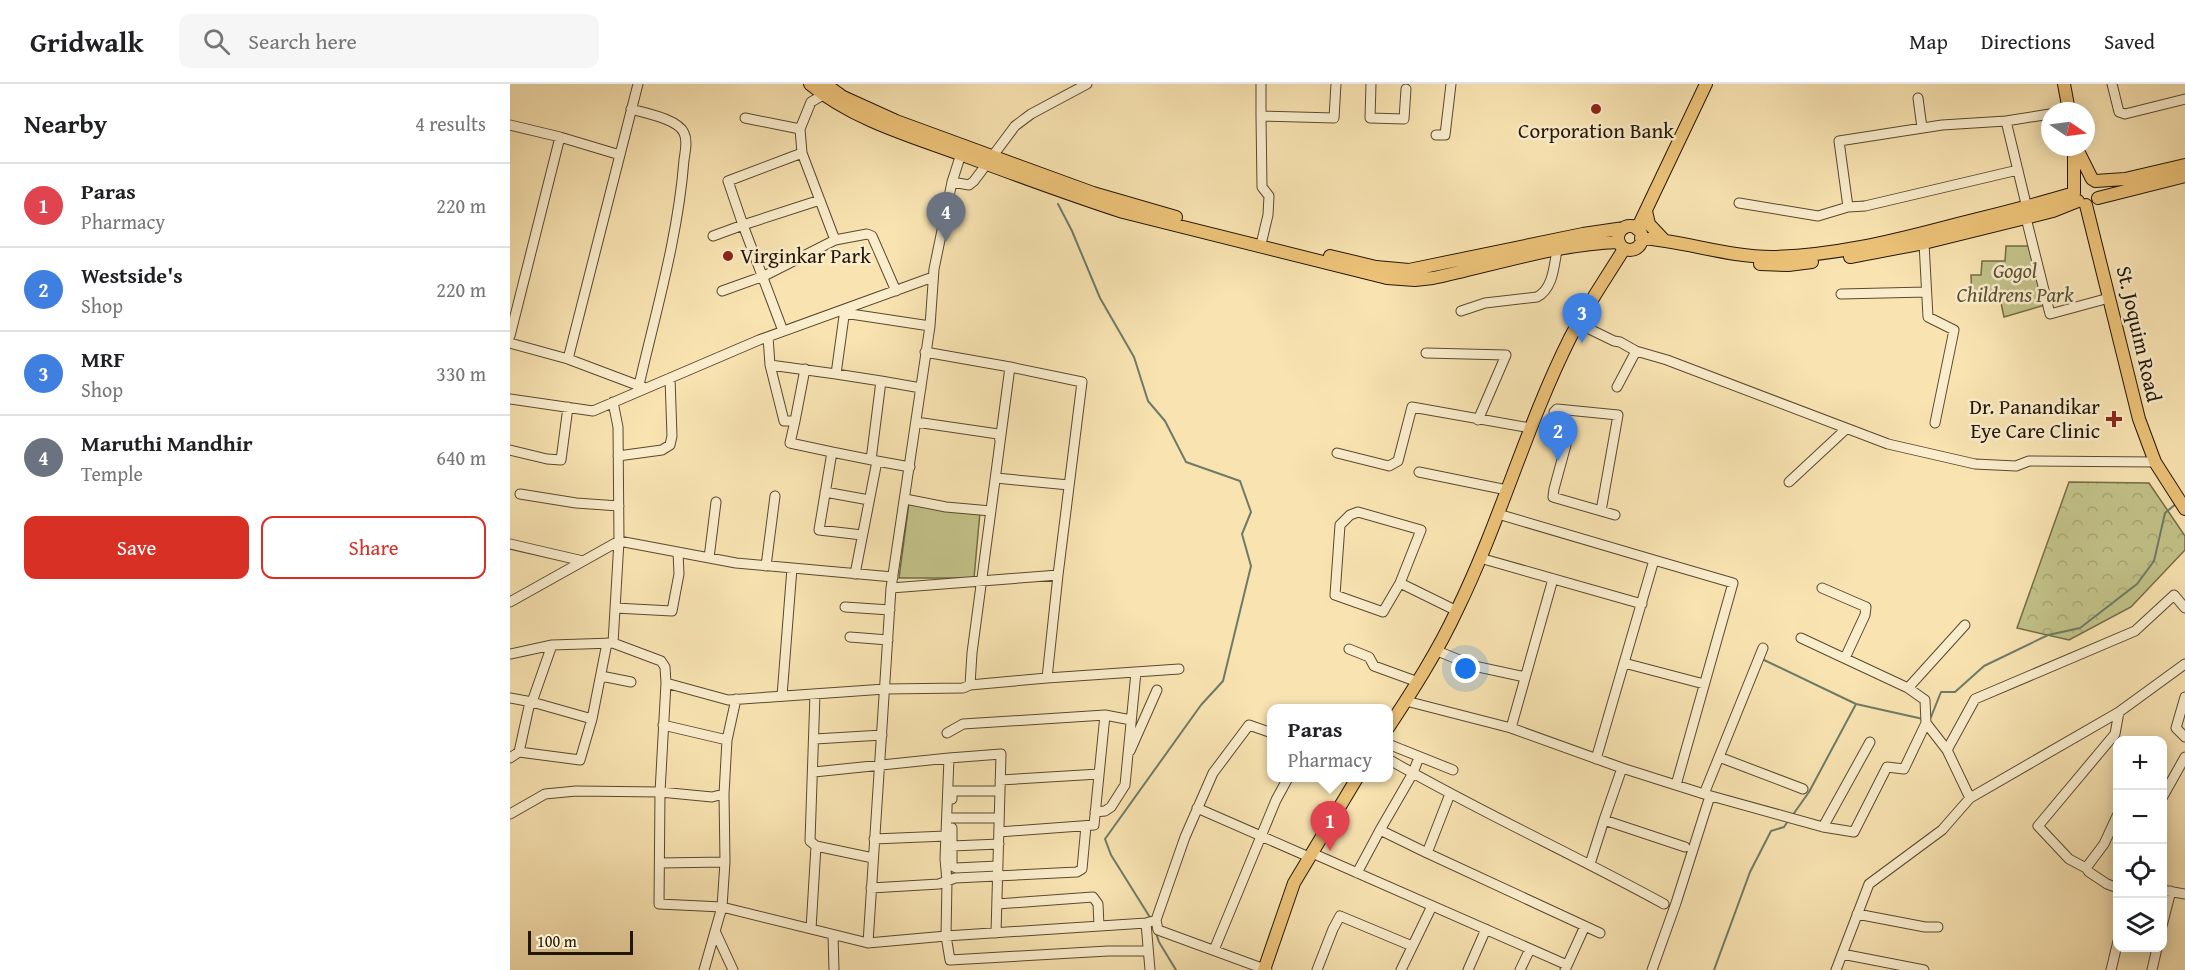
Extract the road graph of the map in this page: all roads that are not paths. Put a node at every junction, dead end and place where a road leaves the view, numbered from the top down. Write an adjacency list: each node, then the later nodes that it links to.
1 (638, 84): 16 (street)
2 (810, 84): 11 (main road)
3 (1087, 84): 31 (street)
4 (1261, 84): 18 (street)
5 (1336, 84): 18 (street)
6 (1371, 84): 12 (street)
7 (1451, 84): 24 (street)
8 (1706, 84): 41 (main road)
9 (2064, 84): 15 (main road)
10 (2112, 84): 14 (street)
11 (824, 89): 23 (street); 28 (main road); 31 (main road)
12 (1406, 89)
13 (1918, 98): 22 (street)
14 (2185, 99)
15 (2067, 102)
16 (631, 109): 27 (street); 77 (street)
17 (2041, 115): 20 (street)
18 (1261, 116): 47 (street)
19 (744, 118): 23 (street)
20 (2006, 121): 22 (street); 33 (street)
21 (510, 125): 25 (street)
22 (1922, 128): 40 (street)
23 (800, 129): 26 (street)
24 (1436, 135)
25 (560, 137): 27 (street); 64 (street)
26 (802, 153): 37 (street); 43 (street)
27 (620, 154): 70 (street)
28 (961, 154): 31 (main road); 36 (street)
29 (2077, 156): 38 (main road)
30 (2080, 156): 35 (main road)
31 (990, 160): 36 (street); 47 (main road); 51 (main road)
32 (2185, 165): 35 (main road)
33 (2018, 171): 40 (street); 42 (street)
34 (2185, 176): 38 (main road)
35 (2094, 180): 38 (main road); 38 (main road)
36 (952, 183): 53 (street)
37 (820, 200): 43 (street); 46 (street)
38 (2086, 200): 42 (main road); 58 (main road, St. Joquim Road)
39 (1738, 203): 40 (street)
40 (1848, 207)
41 (1646, 211): 44 (main road); 48 (main road)
42 (2026, 213): 48 (main road); 49 (main road); 58 (street)
43 (743, 225): 45 (street); 52 (street)
44 (1636, 235): 47 (main road); 48 (main road); 49 (main road); 50 (main road); 50 (main road)
45 (713, 236)
46 (835, 240): 52 (street); 55 (street)
47 (1262, 240)
48 (1665, 241)
49 (1924, 243): 56 (street)
50 (1621, 245): 51 (main road); 61 (main road)
51 (1557, 250): 60 (street)
52 (762, 276): 54 (street); 63 (street)
53 (933, 277): 55 (street); 62 (street)
54 (722, 291)
55 (896, 291): 59 (street)
56 (1926, 292): 57 (street); 88 (street)
57 (1841, 294)
58 (2109, 298): 96 (main road, St. Joquim Road)
59 (844, 311): 62 (street); 63 (street); 74 (street)
60 (1461, 311)
61 (1579, 324): 67 (street); 86 (main road)
62 (930, 326): 68 (street)
63 (783, 331): 65 (street)
64 (510, 336)
65 (768, 337): 71 (street); 75 (street)
66 (510, 343): 70 (street)
67 (1635, 351): 78 (street); 89 (street)
68 (925, 352): 72 (street); 79 (street)
69 (1426, 353): 83 (street)
70 (568, 359): 77 (street)
71 (770, 365): 73 (street); 84 (street)
72 (1010, 367): 90 (street); 101 (street)
73 (805, 369): 74 (street); 84 (street)
74 (836, 374): 76 (street)
75 (670, 378): 77 (street); 94 (street)
76 (880, 381): 79 (street); 95 (street)
77 (642, 387): 81 (street)
78 (1617, 387)
79 (921, 388): 85 (street)
80 (510, 399): 82 (street)
81 (613, 402): 82 (street); 94 (street)
82 (568, 407): 91 (street)
83 (1478, 420): 86 (street); 93 (street)
84 (795, 421): 92 (street)
85 (916, 422): 90 (street); 97 (street)
86 (1532, 423): 87 (street); 102 (main road)
87 (1553, 423): 112 (street); 112 (street)
88 (1935, 423)
89 (1846, 429): 96 (street); 100 (street)
90 (1000, 440): 99 (street)
91 (510, 450)
92 (832, 452): 95 (street); 103 (street)
93 (1337, 453)
94 (618, 456): 109 (street)
95 (874, 460): 97 (street); 107 (street)
96 (2155, 462): 110 (main road, St. Joquim Road)
97 (910, 467): 106 (street)
98 (1419, 471): 102 (street)
99 (996, 478): 101 (street); 111 (street)
100 (1789, 482)
101 (1069, 485): 126 (street)
102 (1507, 490): 113 (main road)
103 (825, 492): 107 (street); 115 (street)
104 (520, 494): 109 (street)
105 (775, 496): 123 (street)
106 (905, 499): 111 (street); 127 (street)
107 (869, 500): 115 (street)
108 (716, 502): 119 (street)
109 (619, 506): 116 (street)
110 (2185, 508)
111 (991, 511): 129 (street)
112 (1601, 511): 114 (street)
113 (1498, 514): 120 (main road); 121 (street)
114 (1615, 514)
115 (862, 535): 125 (street)
116 (619, 541): 118 (street); 122 (street); 136 (street)
117 (510, 544): 122 (street)
118 (678, 552): 119 (street); 136 (street)
119 (709, 558): 123 (street)
120 (1480, 558): 128 (street); 139 (main road)
121 (1654, 560): 134 (street); 161 (street)
122 (583, 561): 133 (street)
123 (766, 566): 124 (street)
124 (792, 568): 125 (street); 167 (street)
125 (855, 574): 127 (street)
126 (1058, 575): 129 (street); 157 (street)
127 (893, 577): 131 (street)
128 (1553, 579): 134 (street); 156 (street)
129 (982, 581): 131 (street); 162 (street)
130 (1400, 583): 130 (street); 139 (street)
131 (891, 588): 138 (street)
132 (1822, 588): 150 (street)
133 (510, 602)
134 (1642, 604): 151 (street)
135 (845, 607): 138 (street)
136 (615, 608): 144 (street)
137 (2185, 608): 189 (street)
138 (890, 610): 143 (street)
139 (1457, 611): 148 (main road)
140 (1965, 625): 163 (street)
141 (850, 637): 143 (street)
142 (1802, 638): 150 (street)
143 (888, 640): 164 (street)
144 (610, 643): 145 (street); 155 (street); 160 (street)
145 (552, 645): 149 (street); 172 (street)
146 (1763, 648): 192 (street)
147 (1349, 649): 158 (street)
148 (1436, 650): 156 (street); 158 (main road)
149 (510, 654)
150 (1845, 658): 163 (street)
151 (1624, 663): 161 (street); 197 (street)
152 (2185, 665): 173 (street)
153 (1179, 669): 154 (street)
154 (1136, 672): 157 (street); 176 (street)
155 (601, 676): 159 (street); 175 (street)
156 (1525, 677): 180 (street)
157 (1047, 678): 162 (street)
158 (1418, 681): 171 (main road)
159 (631, 682)
160 (666, 683): 170 (street); 179 (street)
161 (1704, 684): 208 (street)
162 (970, 685): 164 (street)
163 (1908, 688): 178 (street)
164 (885, 689): 166 (street); 183 (street)
165 (1157, 690): 196 (street)
166 (815, 694): 167 (street); 185 (street)
167 (782, 696): 170 (street)
168 (2185, 697): 184 (street)
169 (510, 698): 172 (street)
170 (736, 699): 186 (street)
171 (1406, 701): 177 (main road); 180 (street)
172 (531, 702): 175 (street); 190 (street)
173 (2119, 712): 216 (street); 241 (street)
174 (1105, 715): 176 (street); 182 (street); 204 (street)
175 (592, 719): 190 (street)
176 (1131, 720): 196 (street)
177 (1393, 722)
178 (1926, 723): 189 (street); 225 (street)
179 (663, 725): 186 (street); 212 (street)
180 (1511, 728): 197 (street)
181 (1267, 731): 217 (street)
182 (947, 733)
183 (882, 735): 185 (street); 199 (street)
184 (2185, 737)
185 (815, 739): 202 (street)
186 (727, 740): 213 (street)
187 (1870, 742): 225 (street)
188 (1393, 746): 191 (street)
189 (1947, 750): 216 (street)
190 (519, 752): 194 (street)
191 (1419, 757): 201 (street); 203 (street)
192 (1719, 757): 209 (street); 215 (street)
193 (2185, 757): 211 (street)
194 (510, 758)
195 (949, 758): 199 (street); 205 (street); 228 (street)
196 (1127, 758): 218 (street)
197 (1596, 759): 200 (street)
198 (1393, 761): 203 (street)
199 (880, 765): 202 (street); 230 (street)
200 (1622, 768): 208 (street); 222 (street)
201 (1453, 770)
202 (814, 772): 232 (street)
203 (1413, 773): 214 (street); 226 (street)
204 (1099, 774): 205 (street); 218 (street)
205 (1000, 780): 210 (street)
206 (1285, 782): 229 (street)
207 (1354, 782): 236 (main road)
208 (1676, 785): 215 (street)
209 (1803, 789)
210 (1000, 791): 220 (street); 221 (street)
211 (2167, 791)
212 (660, 792): 213 (street); 219 (street); 239 (street)
213 (724, 794): 238 (street)
214 (1450, 794): 235 (street); 240 (street)
215 (1707, 795): 225 (street); 284 (street)
216 (1970, 798): 253 (street)
217 (1197, 808): 229 (street); 254 (street)
218 (1095, 812): 224 (street)
219 (510, 813)
220 (952, 818): 221 (street); 233 (street)
221 (999, 818): 227 (street)
222 (1604, 820): 234 (street); 240 (street)
223 (2113, 825): 241 (street)
224 (1086, 826): 227 (street); 242 (street)
225 (1823, 827)
226 (1380, 830): 235 (street); 243 (street)
227 (999, 832): 231 (street)
228 (946, 836): 230 (street); 244 (street)
229 (1261, 837): 236 (street); 268 (street)
230 (874, 839): 237 (street)
231 (999, 844): 233 (street); 242 (street)
232 (816, 846): 237 (street); 258 (street)
233 (952, 846): 242 (street)
234 (1685, 847)
235 (1427, 853): 256 (street)
236 (1310, 855): 243 (street); 279 (main road)
237 (873, 858): 246 (street)
238 (725, 862): 239 (street); 252 (street)
239 (660, 863): 252 (street)
240 (1590, 864): 250 (street)
241 (2086, 867): 245 (street)
242 (998, 871): 244 (street); 249 (street)
243 (1357, 873): 251 (street)
244 (948, 880): 246 (street); 264 (street)
245 (2113, 887)
246 (871, 888): 265 (street)
247 (2167, 890): 248 (street)
248 (2185, 894)
249 (997, 904): 255 (street); 261 (street)
250 (1664, 904)
251 (1432, 906): 259 (street); 266 (street)
252 (722, 907): 258 (street); 260 (street)
253 (1857, 914): 257 (street); 272 (street)
254 (1151, 922): 255 (street); 268 (street); 269 (street)
255 (1099, 926): 261 (street)
256 (1585, 926): 262 (street); 274 (street)
257 (1938, 927)
258 (811, 929): 263 (street)
259 (1486, 929): 267 (street); 282 (street)
260 (715, 931): 275 (street); 276 (street)
261 (996, 933): 264 (street)
262 (1600, 933)
263 (833, 935): 265 (street); 277 (street)
264 (946, 936): 265 (street); 273 (street)
265 (867, 943)
266 (1412, 946): 280 (street); 281 (street)
267 (1530, 949): 274 (street); 283 (street)
268 (1214, 950): 279 (street)
269 (1148, 951): 273 (street); 278 (street)
270 (2115, 952): 287 (street)
271 (2156, 952): 288 (street)
272 (1842, 954): 285 (street); 286 (street)
273 (951, 965)
274 (1566, 968)
275 (704, 970)
276 (733, 970)
277 (834, 970)
278 (1150, 970)
279 (1265, 970)
280 (1317, 970)
281 (1401, 970)
282 (1468, 970)
283 (1520, 970)
284 (1652, 970)
285 (1836, 970)
286 (1924, 970)
287 (2111, 970)
288 (2152, 970)

